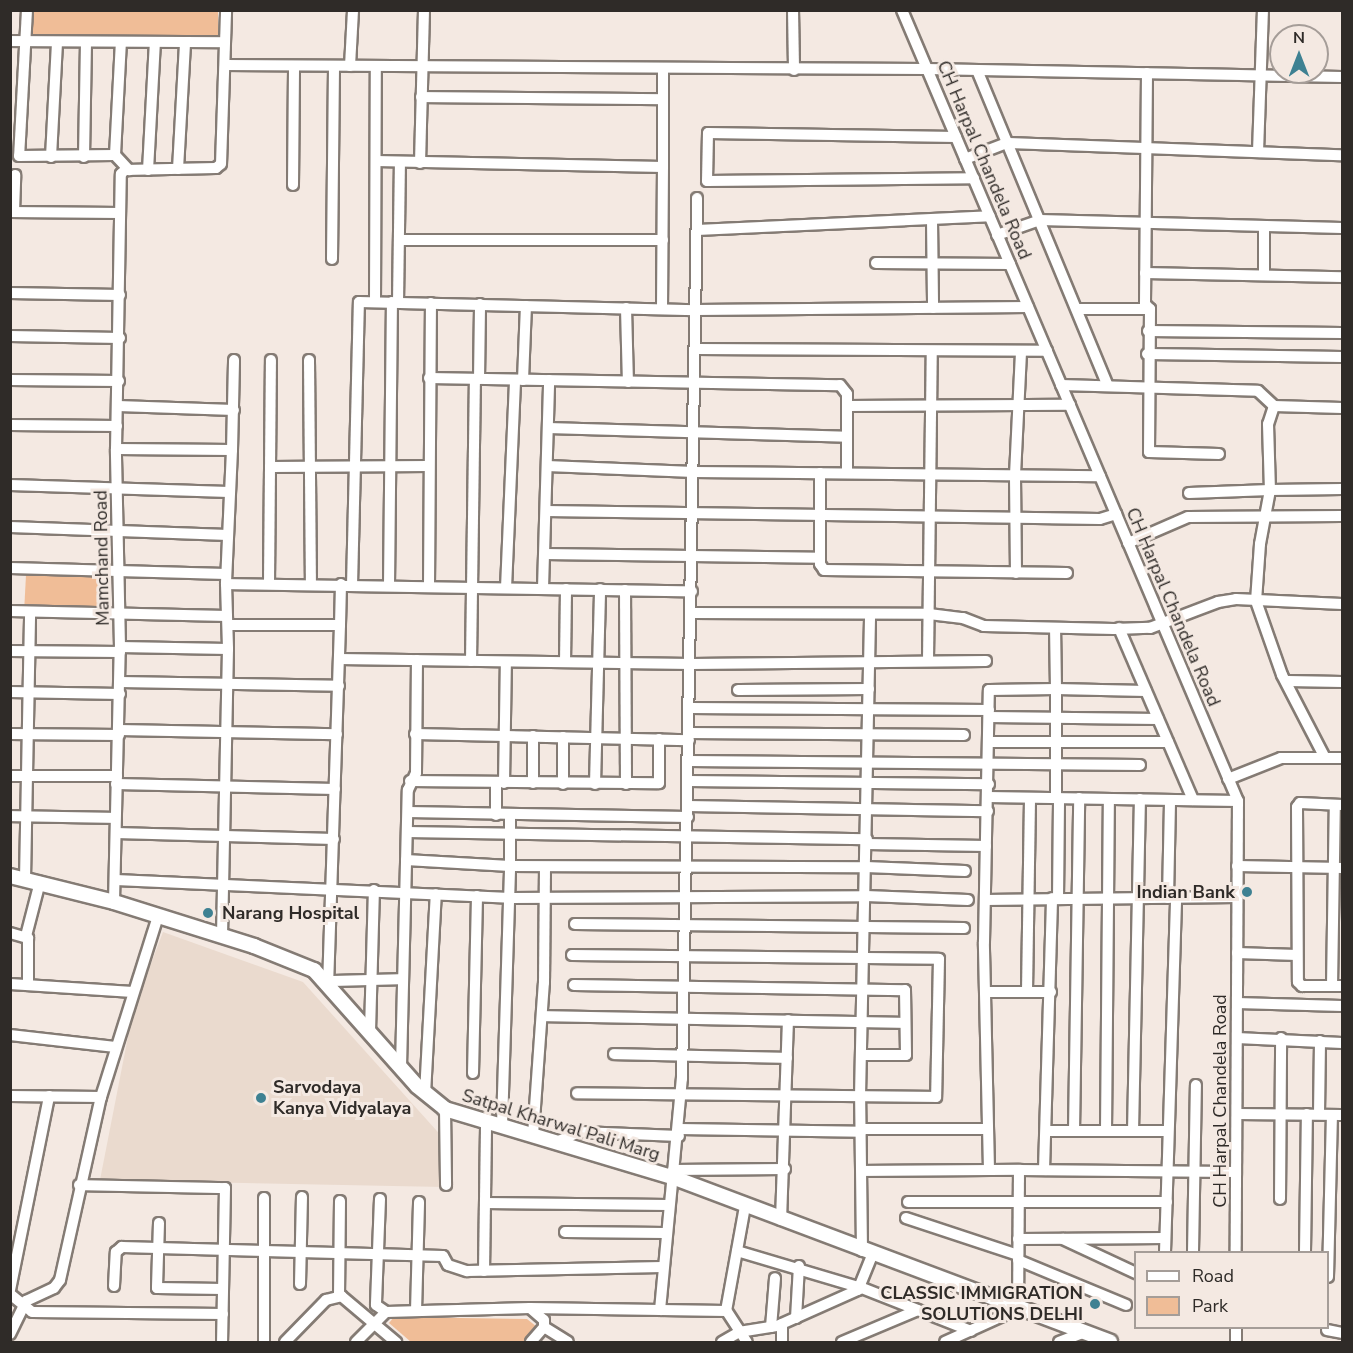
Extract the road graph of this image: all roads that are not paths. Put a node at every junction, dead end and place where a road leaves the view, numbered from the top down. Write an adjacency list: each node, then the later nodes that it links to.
1 (27, 10): 9 (street)
2 (226, 10): 15 (street)
3 (353, 10): 19 (street)
4 (424, 10): 21 (street)
5 (794, 10): 24 (street)
6 (903, 10): 23 (street, CH Harpal Chandela Road)
7 (1263, 10): 27 (street)
8 (10, 41): 9 (street)
9 (24, 41): 10 (street); 37 (street)
10 (57, 42): 11 (street); 37 (street)
11 (86, 42): 12 (street); 38 (street)
12 (121, 42): 13 (street); 35 (street)
13 (155, 42): 14 (street); 46 (street)
14 (185, 42): 15 (street); 44 (street)
15 (225, 42): 16 (street)
16 (225, 65): 17 (street); 44 (street)
17 (294, 66): 18 (street); 49 (street)
18 (334, 66): 19 (street); 63 (street)
19 (350, 66): 20 (street)
20 (376, 66): 21 (street); 40 (street)
21 (422, 67): 22 (street); 29 (street)
22 (663, 69): 24 (street); 30 (street)
23 (927, 69): 24 (street); 25 (street); 31 (street, CH Harpal Chandela Road)
24 (794, 70)
25 (977, 70): 26 (street); 32 (street)
26 (1147, 73): 27 (street); 33 (street)
27 (1261, 75): 28 (street); 34 (street)
28 (1342, 77)
29 (421, 98): 30 (street); 42 (street)
30 (663, 99): 43 (street)
31 (956, 136): 39 (street, CH Harpal Chandela Road); 48 (street)
32 (1007, 143): 33 (street); 39 (street); 55 (street)
33 (1147, 148): 34 (street); 56 (street)
34 (1258, 152): 36 (street)
35 (115, 155): 38 (street); 45 (street)
36 (1342, 155)
37 (51, 157): 38 (street)
38 (84, 157)
39 (965, 159): 48 (street, CH Harpal Chandela Road)
40 (376, 161): 41 (street); 72 (street)
41 (400, 162): 42 (street); 61 (street)
42 (420, 163): 43 (street)
43 (663, 167): 62 (street)
44 (178, 169): 46 (street)
45 (129, 170): 46 (street); 52 (street, Mamchand Road)
46 (148, 170)
47 (15, 175): 51 (street)
48 (974, 178): 53 (street, CH Harpal Chandela Road)
49 (293, 185)
50 (697, 198): 59 (street)
51 (12, 212): 52 (street)
52 (120, 213): 71 (street, Mamchand Road)
53 (990, 216): 54 (street); 60 (street, CH Harpal Chandela Road)
54 (932, 220): 59 (street); 64 (street)
55 (1040, 220): 56 (street); 60 (street); 82 (street)
56 (1146, 223): 57 (street); 67 (street)
57 (1264, 226): 58 (street); 68 (street)
58 (1342, 228)
59 (697, 230): 81 (street)
60 (998, 235): 66 (street, CH Harpal Chandela Road)
61 (399, 240): 62 (street); 73 (street)
62 (663, 240): 80 (street)
63 (332, 259)
64 (932, 262): 65 (street); 66 (street); 79 (street)
65 (876, 263)
66 (1010, 264): 77 (street, CH Harpal Chandela Road)
67 (1145, 273): 68 (street); 83 (street)
68 (1264, 275): 69 (street)
69 (1342, 277)
70 (10, 293): 71 (street)
71 (120, 295): 87 (street, Mamchand Road)
72 (375, 302): 73 (street); 124 (street)
73 (395, 302): 74 (street); 125 (street)
74 (431, 303): 75 (street); 97 (street)
75 (480, 304): 76 (street); 98 (street)
76 (526, 306): 78 (street); 100 (street)
77 (1028, 307): 79 (street); 89 (street, CH Harpal Chandela Road)
78 (626, 308): 80 (street); 103 (street)
79 (933, 308): 81 (street)
80 (662, 309): 81 (street)
81 (696, 309): 88 (street)
82 (1077, 309): 83 (street); 106 (street)
83 (1150, 309): 84 (street)
84 (1148, 331): 85 (street); 92 (street)
85 (1342, 333)
86 (10, 336): 87 (street)
87 (120, 338): 102 (street, Mamchand Road)
88 (696, 349): 90 (street); 104 (street)
89 (1047, 351): 91 (street); 105 (street, CH Harpal Chandela Road)
90 (932, 352): 91 (street); 111 (street)
91 (1021, 352): 113 (street)
92 (1147, 354): 93 (street); 107 (street)
93 (1342, 357)
94 (234, 360): 115 (street)
95 (272, 360): 128 (street)
96 (309, 360): 129 (street)
97 (429, 378): 98 (street); 126 (street)
98 (477, 379): 100 (street); 168 (street)
99 (10, 380): 102 (street)
100 (519, 380): 101 (street); 169 (street)
101 (549, 380): 103 (street); 118 (street)
102 (119, 381): 109 (street, Mamchand Road)
103 (628, 382): 104 (street)
104 (695, 384): 110 (street); 119 (street)
105 (1061, 385): 106 (street); 108 (street, CH Harpal Chandela Road)
106 (1108, 386): 107 (street)
107 (1148, 386): 112 (street); 123 (street)
108 (1070, 405): 113 (street); 135 (street, CH Harpal Chandela Road)
109 (118, 406): 115 (street); 117 (street, Mamchand Road)
110 (847, 406): 111 (street); 120 (street)
111 (931, 406): 113 (street); 133 (street)
112 (1274, 406): 114 (street); 139 (street)
113 (1018, 407): 134 (street)
114 (1342, 408)
115 (234, 410): 122 (street)
116 (10, 425): 117 (street)
117 (117, 426): 121 (street, Mamchand Road)
118 (548, 428): 119 (street); 127 (street)
119 (694, 433): 120 (street); 130 (street)
120 (847, 437): 132 (street)
121 (116, 449): 122 (street); 137 (street, Mamchand Road)
122 (232, 450): 140 (street)
123 (1219, 454)
124 (356, 465): 125 (street); 129 (street); 165 (street)
125 (391, 466): 126 (street); 166 (street)
126 (429, 466): 167 (street)
127 (547, 466): 130 (street); 142 (street)
128 (271, 467): 129 (street); 163 (street)
129 (310, 467): 164 (street)
130 (694, 472): 131 (street); 143 (street)
131 (820, 473): 132 (street); 145 (street)
132 (847, 473): 133 (street)
133 (931, 473): 134 (street); 146 (street)
134 (1015, 475): 135 (street); 149 (street)
135 (1100, 476): 144 (street, CH Harpal Chandela Road)
136 (10, 485): 137 (street)
137 (117, 488): 140 (street); 151 (street, Mamchand Road)
138 (1342, 489): 139 (street)
139 (1270, 490): 141 (street); 148 (street)
140 (229, 492): 152 (street)
141 (1189, 493)
142 (546, 511): 143 (street); 154 (street)
143 (693, 514): 145 (street); 155 (street)
144 (1116, 514): 149 (street); 153 (street, CH Harpal Chandela Road)
145 (820, 516): 146 (street); 156 (street)
146 (930, 516): 149 (street); 159 (street)
147 (1342, 516): 148 (street)
148 (1265, 517): 153 (street); 175 (street)
149 (1015, 518): 160 (street)
150 (10, 527): 151 (street)
151 (120, 529): 152 (street); 158 (street, Mamchand Road)
152 (228, 535): 162 (street)
153 (1128, 543): 184 (street, CH Harpal Chandela Road)
154 (545, 554): 155 (street); 170 (street)
155 (693, 557): 156 (street); 174 (street)
156 (820, 558): 159 (street)
157 (10, 568): 158 (street)
158 (120, 572): 162 (street); 179 (street, Mamchand Road)
159 (929, 572): 160 (street); 182 (street)
160 (1016, 573): 161 (street)
161 (1066, 573)
162 (226, 579): 163 (street); 183 (street)
163 (269, 583): 164 (street)
164 (311, 584): 165 (street)
165 (347, 585): 166 (street); 185 (street)
166 (389, 585): 167 (street)
167 (429, 586): 168 (street)
168 (471, 587): 169 (street); 195 (street)
169 (506, 588): 170 (street)
170 (543, 588): 171 (street)
171 (566, 589): 172 (street); 197 (street)
172 (600, 589): 173 (street); 198 (street)
173 (625, 590): 174 (street); 201 (street)
174 (692, 591): 180 (street)
175 (1256, 601): 176 (street); 184 (street); 203 (street)
176 (1342, 604)
177 (10, 611): 178 (street)
178 (30, 612): 179 (street); 191 (street)
179 (121, 612): 183 (street); 189 (street, Mamchand Road)
180 (692, 613): 181 (street); 202 (street)
181 (870, 614): 182 (street); 199 (street)
182 (929, 614): 186 (street); 194 (street)
183 (228, 620): 185 (street); 188 (street)
184 (1163, 624): 187 (street); 246 (street, CH Harpal Chandela Road)
185 (340, 625): 192 (street)
186 (1055, 628): 187 (street); 209 (street)
187 (1119, 628): 211 (street)
188 (228, 649): 189 (street); 205 (street)
189 (120, 650): 191 (street); 207 (street, Mamchand Road)
190 (10, 651): 191 (street)
191 (28, 651): 213 (street)
192 (339, 659): 193 (street); 206 (street)
193 (417, 660): 195 (street); 224 (street)
194 (928, 660): 199 (street); 200 (street)
195 (471, 661): 196 (street)
196 (506, 662): 197 (street); 226 (street)
197 (565, 662): 198 (street)
198 (597, 662): 201 (street); 231 (street)
199 (869, 662): 202 (street); 208 (street)
200 (986, 662)
201 (626, 663): 202 (street); 232 (street)
202 (691, 664): 214 (street)
203 (1288, 681): 204 (street); 237 (street)
204 (1342, 682)
205 (228, 683): 206 (street); 207 (street); 220 (street)
206 (339, 686): 223 (street)
207 (120, 688): 213 (street); 219 (street, Mamchand Road)
208 (869, 688): 210 (street); 215 (street)
209 (1056, 688): 211 (street); 216 (street); 217 (street)
210 (738, 690)
211 (1146, 691): 218 (street)
212 (10, 692): 213 (street)
213 (28, 693): 222 (street)
214 (690, 708): 215 (street); 230 (street)
215 (868, 710): 216 (street); 225 (street)
216 (989, 714): 217 (street); 234 (street)
217 (1056, 718): 218 (street); 235 (street)
218 (1158, 719): 236 (street)
219 (119, 732): 220 (street); 222 (street); 247 (street, Mamchand Road)
220 (227, 732): 223 (street); 257 (street)
221 (10, 734): 222 (street)
222 (27, 734): 245 (street)
223 (337, 734): 258 (street)
224 (415, 734): 226 (street); 248 (street)
225 (868, 734): 227 (street); 230 (street); 240 (street)
226 (506, 735): 228 (street); 251 (street)
227 (964, 735)
228 (533, 736): 229 (street); 252 (street)
229 (563, 737): 231 (street); 253 (street)
230 (689, 737): 233 (street); 239 (street)
231 (596, 738): 232 (street); 254 (street)
232 (627, 738): 233 (street); 255 (street)
233 (659, 739): 255 (street)
234 (989, 742): 235 (street); 241 (street)
235 (1056, 742): 236 (street); 242 (street)
236 (1168, 742): 266 (street)
237 (1325, 758): 238 (street); 246 (street)
238 (1342, 758)
239 (689, 761): 240 (street); 249 (street)
240 (868, 761): 241 (street); 250 (street)
241 (989, 761): 242 (street); 256 (street)
242 (1056, 763): 243 (street); 261 (street)
243 (1140, 765)
244 (10, 776): 245 (street)
245 (26, 776): 247 (street); 276 (street)
246 (1228, 779): 267 (street, CH Harpal Chandela Road)
247 (117, 780): 257 (street); 277 (street, Mamchand Road)
248 (410, 781): 251 (street); 271 (street)
249 (688, 781): 250 (street); 272 (street)
250 (868, 782): 256 (street); 269 (street)
251 (500, 783): 252 (street); 273 (street)
252 (533, 783): 253 (street)
253 (562, 784): 254 (street)
254 (595, 784): 255 (street)
255 (626, 784)
256 (988, 784): 259 (street)
257 (226, 786): 258 (street); 281 (street)
258 (335, 789): 283 (street)
259 (988, 797): 260 (street); 270 (street)
260 (1030, 798): 261 (street); 310 (street)
261 (1058, 798): 262 (street); 311 (street)
262 (1079, 798): 263 (street); 312 (street)
263 (1109, 799): 264 (street); 313 (street)
264 (1140, 799): 265 (street); 314 (street)
265 (1170, 800): 266 (street); 315 (street)
266 (1193, 800): 267 (street)
267 (1238, 801): 288 (street, CH Harpal Chandela Road)
268 (1339, 805): 292 (street); 293 (street)
269 (867, 810): 270 (street); 272 (street); 284 (street)
270 (988, 811): 285 (street)
271 (408, 812): 273 (street); 278 (street)
272 (688, 812): 275 (street); 282 (street)
273 (496, 815): 275 (street)
274 (10, 816): 276 (street)
275 (510, 816): 280 (street)
276 (26, 817): 277 (street); 296 (street)
277 (116, 818): 279 (street, Mamchand Road)
278 (407, 832): 280 (street); 286 (street)
279 (116, 833): 281 (street); 297 (street, Mamchand Road)
280 (510, 834): 282 (street); 287 (street)
281 (224, 836): 283 (street); 299 (street)
282 (687, 838): 284 (street); 290 (street)
283 (334, 839): 300 (street)
284 (867, 841): 285 (street); 291 (street)
285 (986, 846): 317 (street)
286 (406, 860): 287 (street); 302 (street)
287 (510, 866): 289 (street); 308 (street)
288 (1237, 866): 292 (street); 307 (street, CH Harpal Chandela Road)
289 (545, 867): 290 (street); 309 (street)
290 (687, 867): 291 (street); 305 (street)
291 (866, 867): 294 (street); 306 (street)
292 (1297, 867): 293 (street); 330 (street)
293 (1338, 868): 339 (street)
294 (965, 871)
295 (10, 876): 296 (street, Satpal Kharwal Pali Marg)
296 (25, 879): 298 (street, Satpal Kharwal Pali Marg)
297 (116, 880): 299 (street); 318 (street, Mamchand Road)
298 (40, 882): 318 (street, Satpal Kharwal Pali Marg); 325 (street)
299 (223, 883): 300 (street); 326 (street)
300 (332, 889): 301 (street); 334 (street)
301 (374, 890): 302 (street); 332 (street)
302 (405, 891): 303 (street); 333 (street)
303 (435, 894): 304 (street); 367 (street)
304 (477, 896): 308 (street); 364 (street)
305 (686, 897): 306 (street); 309 (street); 321 (street)
306 (866, 897): 316 (street); 322 (street)
307 (1237, 897): 315 (street); 327 (street, CH Harpal Chandela Road)
308 (510, 898): 309 (street); 381 (street)
309 (545, 898): 347 (street)
310 (1029, 898): 311 (street); 317 (street); 341 (street)
311 (1055, 898): 312 (street); 344 (street)
312 (1078, 898): 313 (street); 386 (street)
313 (1108, 898): 314 (street); 387 (street)
314 (1138, 898): 315 (street); 388 (street)
315 (1172, 898): 389 (street)
316 (968, 900)
317 (984, 900): 343 (street)
318 (114, 902): 319 (street, Satpal Kharwal Pali Marg)
319 (158, 916): 326 (street, Satpal Kharwal Pali Marg); 342 (street)
320 (575, 924): 321 (street)
321 (685, 924): 322 (street); 329 (street)
322 (865, 926): 323 (street); 331 (street)
323 (964, 928)
324 (10, 933): 325 (street)
325 (26, 936): 336 (street)
326 (222, 937): 334 (street, Satpal Kharwal Pali Marg)
327 (1237, 953): 330 (street); 345 (street, CH Harpal Chandela Road)
328 (572, 955): 329 (street)
329 (684, 955): 331 (street); 338 (street)
330 (1298, 955): 339 (street)
331 (864, 957): 340 (street); 371 (street)
332 (372, 979): 333 (street); 334 (street); 352 (street)
333 (403, 979): 363 (street)
334 (328, 981): 352 (street, Satpal Kharwal Pali Marg)
335 (10, 984): 336 (street)
336 (28, 985): 342 (street)
337 (574, 985): 338 (street)
338 (684, 985): 340 (street); 348 (street)
339 (1337, 986)
340 (863, 989): 350 (street); 351 (street)
341 (1027, 991): 343 (street); 344 (street)
342 (133, 992): 358 (street)
343 (985, 992): 382 (street)
344 (1051, 992): 385 (street)
345 (1237, 1003): 346 (street); 354 (street, CH Harpal Chandela Road)
346 (1342, 1006)
347 (542, 1016): 348 (street); 391 (street)
348 (683, 1017): 349 (street); 361 (street)
349 (788, 1020): 350 (street); 362 (street)
350 (862, 1020): 351 (street); 360 (street)
351 (905, 1023): 360 (street)
352 (370, 1031): 363 (street, Satpal Kharwal Pali Marg)
353 (10, 1035): 358 (street)
354 (1237, 1038): 355 (street); 375 (street, CH Harpal Chandela Road)
355 (1281, 1038): 356 (street); 376 (street)
356 (1320, 1041): 357 (street); 378 (street)
357 (1342, 1043)
358 (115, 1047): 372 (street)
359 (614, 1054): 361 (street)
360 (861, 1055): 371 (street)
361 (682, 1056): 362 (street); 370 (street)
362 (787, 1058): 373 (street)
363 (401, 1067): 367 (street, Satpal Kharwal Pali Marg)
364 (473, 1073)
365 (1196, 1085): 400 (street)
366 (577, 1093): 370 (street)
367 (425, 1095): 374 (street, Satpal Kharwal Pali Marg)
368 (10, 1096): 369 (street)
369 (49, 1096): 372 (street); 448 (street)
370 (681, 1096): 373 (street); 390 (street)
371 (860, 1096): 373 (street); 383 (street)
372 (100, 1097): 402 (street)
373 (787, 1098): 384 (street)
374 (445, 1109): 380 (street, Satpal Kharwal Pali Marg); 403 (street)
375 (1237, 1114): 376 (street); 398 (street, CH Harpal Chandela Road)
376 (1280, 1114): 377 (street); 407 (street)
377 (1307, 1114): 378 (street); 431 (street)
378 (1319, 1114): 379 (street)
379 (1337, 1115): 438 (street)
380 (486, 1121): 381 (street, Satpal Kharwal Pali Marg); 413 (street)
381 (502, 1125): 391 (street, Satpal Kharwal Pali Marg)
382 (988, 1129): 383 (street); 395 (street)
383 (861, 1130): 384 (street); 394 (street)
384 (786, 1131): 390 (street); 393 (street)
385 (1046, 1131): 386 (street); 397 (street)
386 (1074, 1131): 387 (street)
387 (1106, 1131): 388 (street)
388 (1133, 1131): 389 (street)
389 (1168, 1131): 399 (street)
390 (679, 1133): 392 (street); 401 (street)
391 (533, 1135): 392 (street, Satpal Kharwal Pali Marg)
392 (556, 1142): 401 (street, Satpal Kharwal Pali Marg)
393 (785, 1169): 401 (street); 417 (street)
394 (861, 1170): 395 (street); 434 (street)
395 (989, 1170): 396 (street)
396 (1018, 1170): 397 (street); 411 (street)
397 (1044, 1170): 399 (street)
398 (1236, 1172): 400 (street); 430 (street, CH Harpal Chandela Road)
399 (1166, 1173): 400 (street); 412 (street)
400 (1193, 1173): 429 (street)
401 (673, 1174): 414 (street); 415 (street, Satpal Kharwal Pali Marg)
402 (79, 1185): 425 (street); 452 (street)
403 (446, 1185)
404 (302, 1197): 432 (street)
405 (264, 1198): 426 (street)
406 (380, 1199): 435 (street)
407 (1280, 1199)
408 (340, 1201): 433 (street)
409 (419, 1202): 436 (street)
410 (909, 1202): 411 (street)
411 (1018, 1202): 412 (street); 422 (street)
412 (1167, 1202): 421 (street)
413 (486, 1203): 414 (street); 441 (street)
414 (668, 1205): 420 (street)
415 (745, 1206): 417 (street, Satpal Kharwal Pali Marg); 427 (street)
416 (906, 1218): 437 (street)
417 (781, 1220): 434 (street, Satpal Kharwal Pali Marg)
418 (159, 1223): 424 (street)
419 (565, 1232): 420 (street)
420 (665, 1233): 440 (street)
421 (1165, 1238): 423 (street); 428 (street)
422 (1018, 1239): 423 (street); 437 (street)
423 (1063, 1239): 442 (street)
424 (158, 1248): 425 (street); 445 (street); 446 (street)
425 (224, 1251): 426 (street); 446 (street)
426 (262, 1251): 432 (street); 472 (street)
427 (737, 1251): 439 (street); 456 (street)
428 (1165, 1251)
429 (1193, 1251)
430 (1236, 1251)
431 (1305, 1251)
432 (301, 1252): 433 (street); 444 (street)
433 (339, 1253): 435 (street); 450 (street)
434 (867, 1253): 447 (street); 454 (street, Satpal Kharwal Pali Marg)
435 (378, 1254): 436 (street); 459 (street)
436 (416, 1255): 441 (street); 458 (street)
437 (1018, 1257): 451 (street); 454 (street)
438 (1329, 1259)
439 (799, 1266): 447 (street); 461 (street)
440 (662, 1267): 441 (street); 455 (street)
441 (484, 1271)
442 (1134, 1272)
443 (775, 1278): 464 (street)
444 (300, 1284)
445 (114, 1286)
446 (223, 1288): 460 (street)
447 (862, 1288): 457 (street); 461 (street)
448 (10, 1290)
449 (10, 1294): 452 (street)
450 (342, 1296): 462 (street); 473 (street)
451 (1126, 1305)
452 (24, 1306): 460 (street); 470 (street)
453 (530, 1308): 455 (street); 458 (street); 463 (street)
454 (1018, 1309): 466 (street); 468 (street, Satpal Kharwal Pali Marg)
455 (660, 1310): 456 (street)
456 (726, 1310): 467 (street)
457 (918, 1310): 466 (street); 481 (street)
458 (416, 1311): 459 (street)
459 (386, 1312): 462 (street)
460 (222, 1314): 471 (street)
461 (796, 1318): 464 (street)
462 (375, 1323): 474 (street); 475 (street)
463 (544, 1326): 476 (street); 477 (street)
464 (777, 1326): 467 (street); 480 (street)
465 (1327, 1330): 469 (street)
466 (971, 1331): 482 (street)
467 (739, 1332): 478 (street); 479 (street)
468 (1082, 1333): 483 (street); 484 (street, Satpal Kharwal Pali Marg)
469 (1342, 1333)
470 (10, 1334)
471 (222, 1342)
472 (264, 1342)
473 (285, 1342)
474 (356, 1342)
475 (396, 1342)
476 (531, 1342)
477 (568, 1342)
478 (722, 1342)
479 (747, 1342)
480 (782, 1342)
481 (842, 1342)
482 (945, 1342)
483 (1059, 1342)
484 (1110, 1342)

